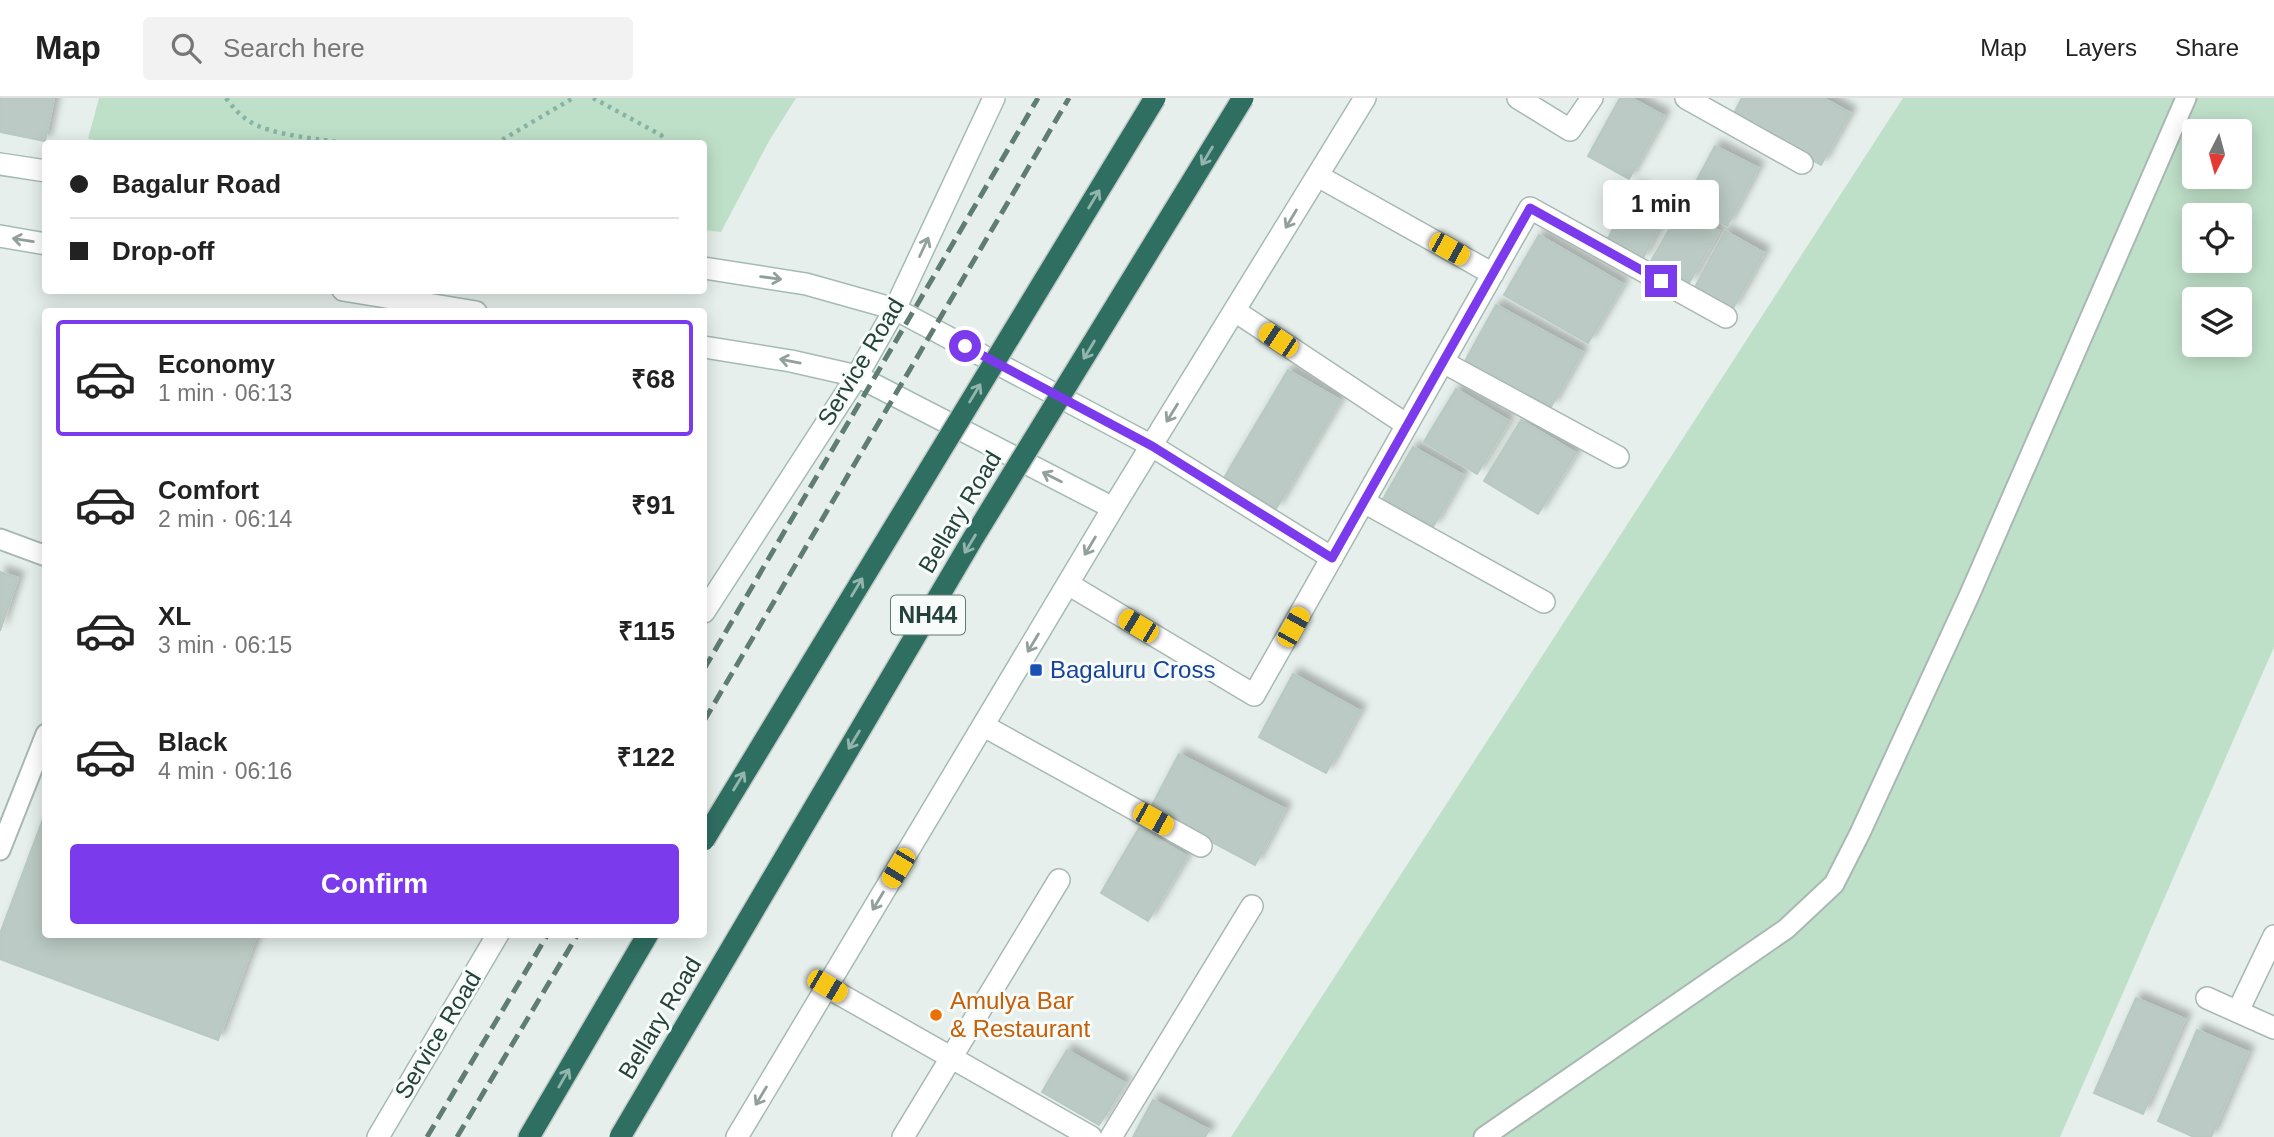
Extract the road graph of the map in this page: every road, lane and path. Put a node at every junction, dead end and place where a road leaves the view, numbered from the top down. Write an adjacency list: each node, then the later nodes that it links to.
1 (226, 98): 12 (path)
2 (573, 98): 13 (path)
3 (593, 98): 14 (path)
4 (994, 98): 25 (street, Service Road, one-way to 4)
5 (1155, 98): 44 (highway, Bellary Road / NH44, one-way to 5, bridge)
6 (1243, 98): 59 (highway, Bellary Road / NH44, one-way to 59, bridge)
7 (1366, 98): 18 (street)
8 (1518, 98): 9 (street)
9 (1592, 98)
10 (1686, 98): 15 (street)
11 (2186, 98): 64 (lane)
12 (327, 140)
13 (502, 140)
14 (665, 140)
15 (1801, 163)
16 (0, 164): 17 (street)
17 (42, 170)
18 (1318, 176): 22 (street); 26 (street, one-way to 26)
19 (0, 236): 20 (street, one-way to 19)
20 (42, 243)
21 (707, 268): 25 (street, one-way to 25)
22 (1493, 274): 27 (street); 29 (street)
23 (367, 294): 24 (street)
24 (452, 308)
25 (895, 309): 30 (street, Service Road); 32 (street)
26 (1235, 311): 31 (street); 32 (street, one-way to 32)
27 (1726, 317)
28 (707, 347): 30 (street, one-way to 28)
29 (1443, 362): 31 (street); 33 (street)
30 (857, 376): 35 (street, one-way to 30); 41 (street, Service Road)
31 (1407, 425): 34 (street)
32 (1152, 446): 35 (street); 38 (street)
33 (1618, 457)
34 (1364, 502): 38 (street); 40 (street)
35 (1113, 508): 39 (street, one-way to 39)
36 (0, 539): 37 (lane)
37 (42, 554)
38 (1332, 558): 39 (street)
39 (1068, 584): 42 (street, one-way to 42)
40 (1544, 602)
41 (707, 607)
42 (984, 726): 45 (street); 52 (street, one-way to 52)
43 (42, 744): 46 (lane)
44 (707, 835)
45 (1201, 846)
46 (0, 850)
47 (1059, 880): 56 (street)
48 (1252, 906): 63 (street)
49 (2274, 936): 54 (street)
50 (496, 938): 57 (street, Service Road)
51 (646, 938): 58 (highway, one-way to 51)
52 (827, 986): 56 (street); 60 (street, one-way to 60)
53 (2207, 998): 54 (street)
54 (2238, 1011): 55 (street)
55 (2274, 1028)
56 (950, 1056): 61 (street); 62 (street)
57 (378, 1137)
58 (529, 1137)
59 (620, 1137)
60 (737, 1137)
61 (903, 1137)
62 (1091, 1137)
63 (1111, 1137)
64 (1484, 1137)

